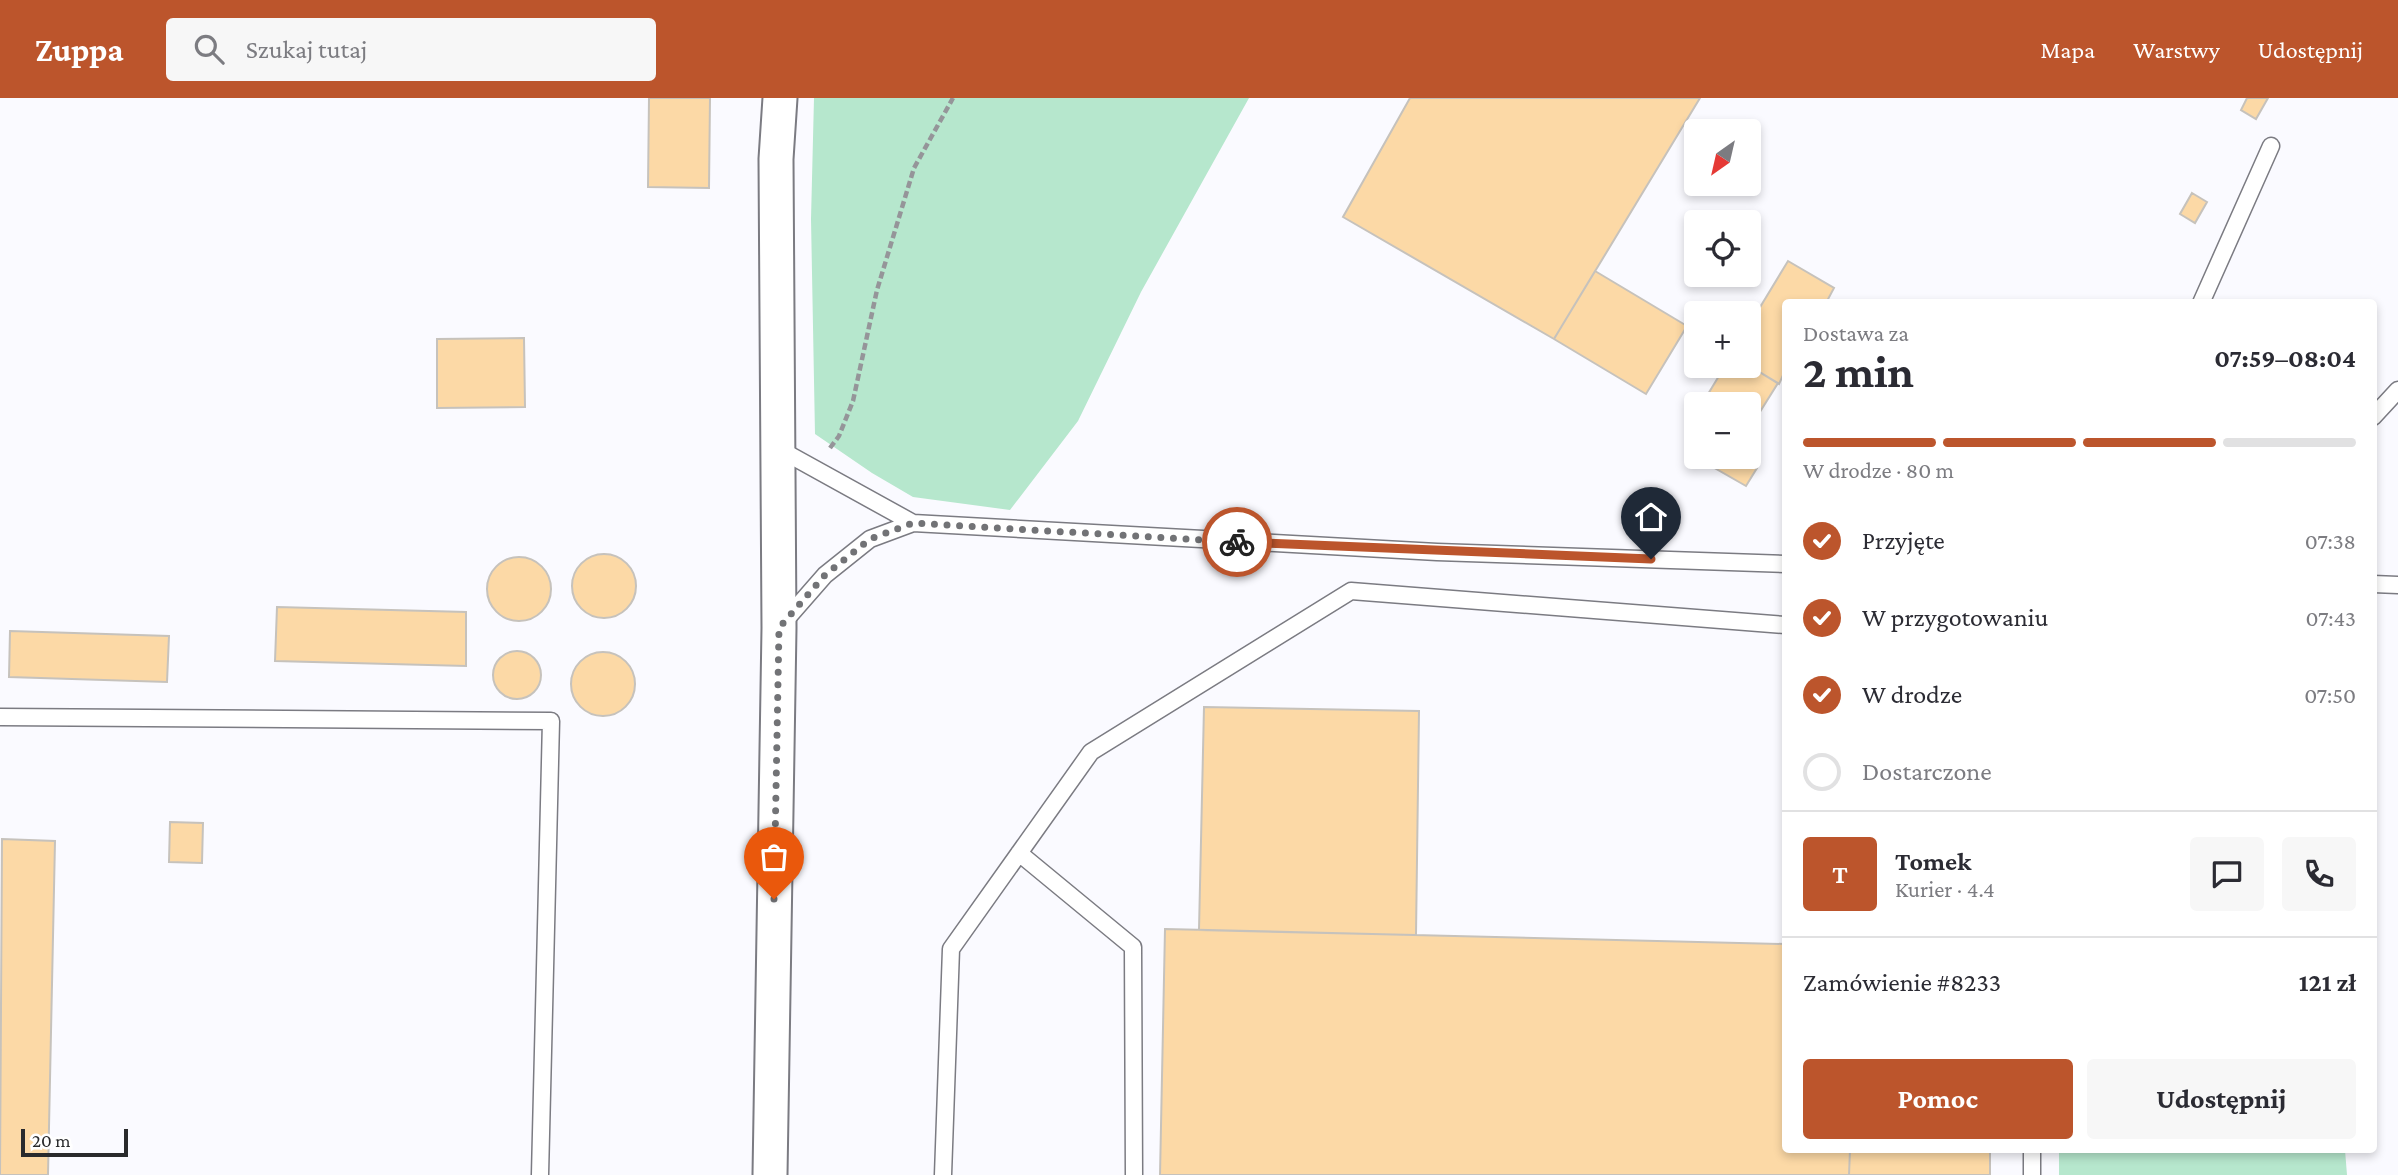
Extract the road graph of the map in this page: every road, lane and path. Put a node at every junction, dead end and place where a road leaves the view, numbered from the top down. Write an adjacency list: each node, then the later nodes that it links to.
1 (780, 98): 7 (street)
2 (953, 98): 8 (path)
3 (2271, 146): 4 (lane)
4 (2203, 299)
5 (2398, 390): 6 (lane)
6 (2377, 413)
7 (779, 449): 8 (lane); 14 (street)
8 (814, 468): 9 (lane)
9 (913, 523): 10 (lane); 14 (lane)
10 (1782, 564)
11 (2377, 584): 12 (lane)
12 (2398, 585)
13 (1782, 625): 16 (lane)
14 (779, 628): 19 (street)
15 (0, 717): 18 (lane)
16 (1019, 853): 20 (lane); 21 (lane)
17 (2032, 1153): 22 (lane)
18 (540, 1175)
19 (770, 1175)
20 (943, 1175)
21 (1134, 1175)
22 (2032, 1175)

